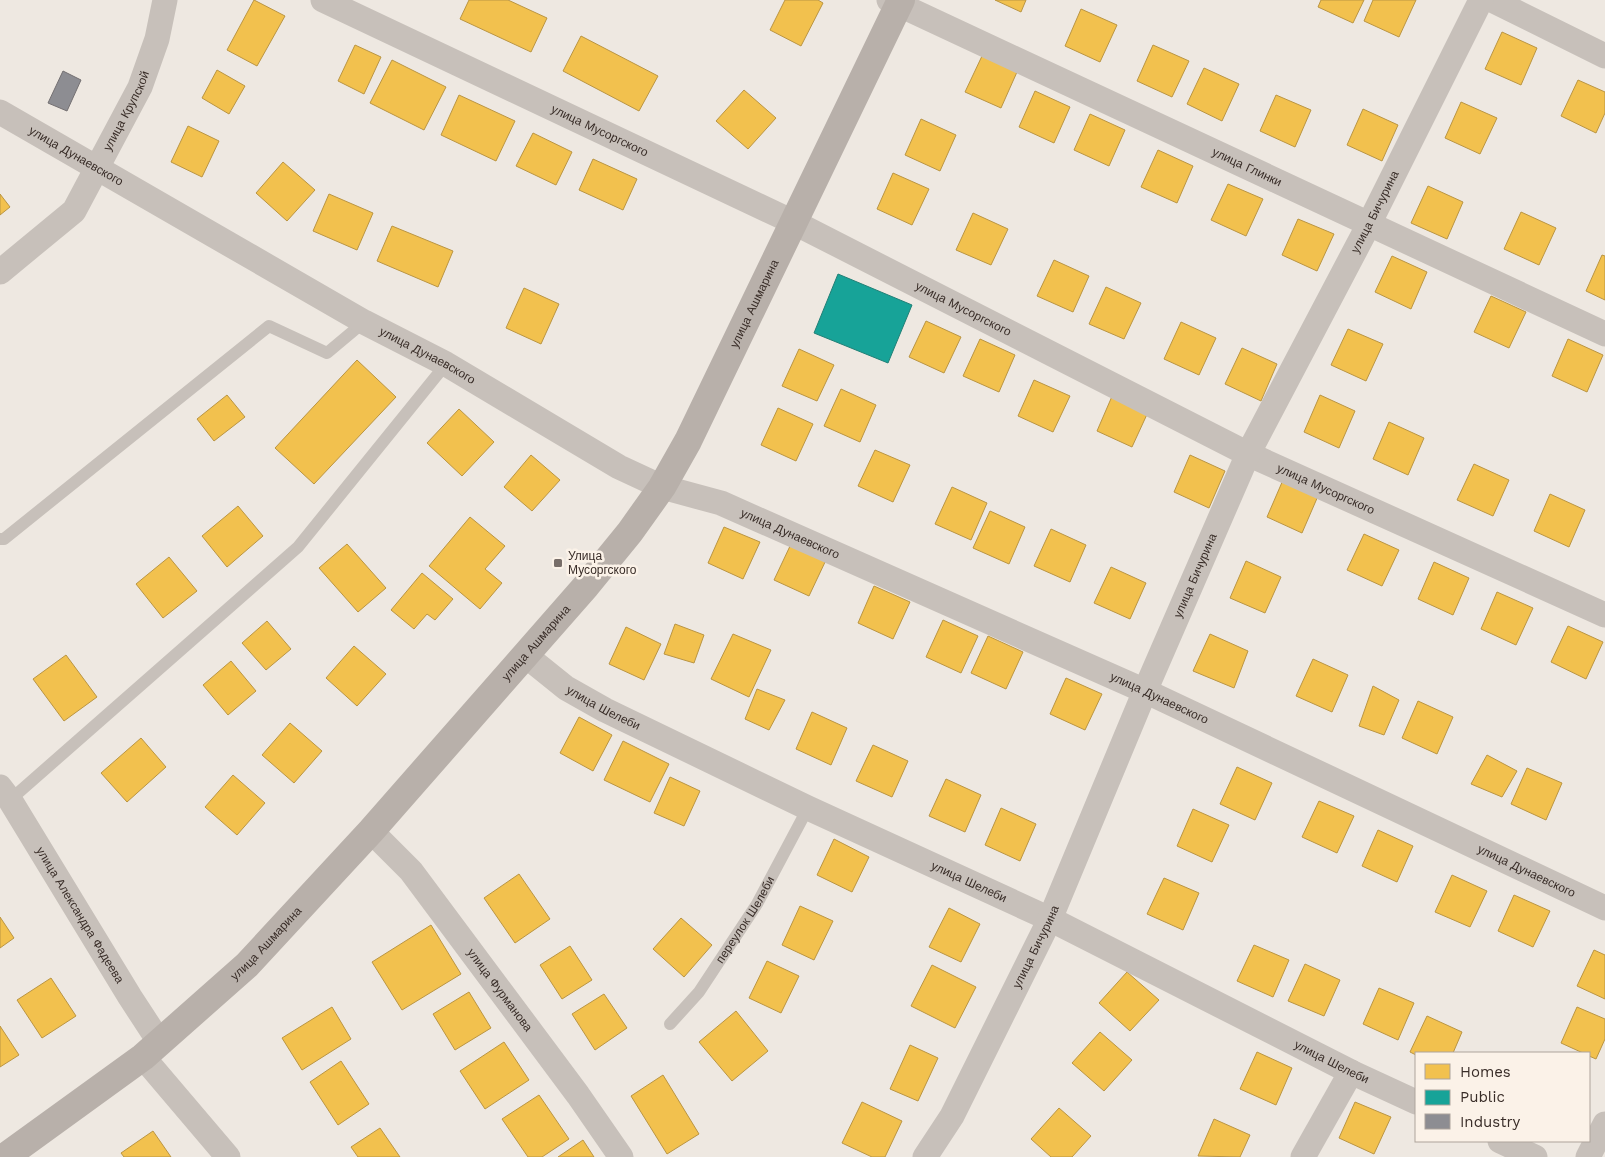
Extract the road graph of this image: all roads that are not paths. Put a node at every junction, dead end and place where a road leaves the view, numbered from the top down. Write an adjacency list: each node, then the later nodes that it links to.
1 (165, 0): 8 (street, улица Крупской)
2 (323, 0): 9 (street, улица Мусоргского)
3 (1481, 0): 10 (street, улица Бичурина)
4 (1492, 0): 6 (street)
5 (896, 2): 9 (street, улица Ашмарина); 10 (street, улица Глинки)
6 (1605, 56)
7 (0, 112): 8 (street, улица Дунаевского)
8 (97, 169): 11 (street, улица Крупской); 12 (street, улица Дунаевского)
9 (794, 222): 15 (street, улица Мусоргского); 16 (street, улица Ашмарина)
10 (1369, 224): 13 (street, улица Глинки); 15 (street, улица Бичурина)
11 (0, 272)
12 (364, 322): 14 (street, улица Дунаевского); 17 (lane)
13 (1605, 334)
14 (446, 364): 16 (street, улица Дунаевского); 21 (lane)
15 (1248, 454): 18 (street, улица Мусоргского); 20 (street, улица Бичурина)
16 (662, 487): 19 (street, улица Ашмарина); 20 (street, улица Дунаевского)
17 (0, 539)
18 (1605, 615)
19 (525, 655): 22 (street, улица Шелеби); 23 (street, улица Ашмарина)
20 (1145, 691): 24 (street, улица Дунаевского); 25 (street, улица Бичурина)
21 (5, 793): 27 (street, улица Александра Фадеева)
22 (808, 808): 25 (street, улица Шелеби); 26 (lane, переулок Шелеби)
23 (371, 831): 27 (street, улица Ашмарина); 34 (street, улица Фурманова)
24 (1605, 908)
25 (1050, 919): 28 (street, улица Шелеби); 35 (street, улица Бичурина)
26 (670, 1024)
27 (151, 1050): 32 (street, улица Ашмарина); 33 (street, улица Александра Фадеева)
28 (1351, 1072): 29 (street, улица Шелеби); 36 (street)
29 (1415, 1102)
30 (1605, 1124): 38 (street)
31 (1502, 1142): 37 (street)
32 (5, 1157)
33 (228, 1157)
34 (621, 1157)
35 (925, 1157)
36 (1303, 1157)
37 (1535, 1157)
38 (1588, 1157)

